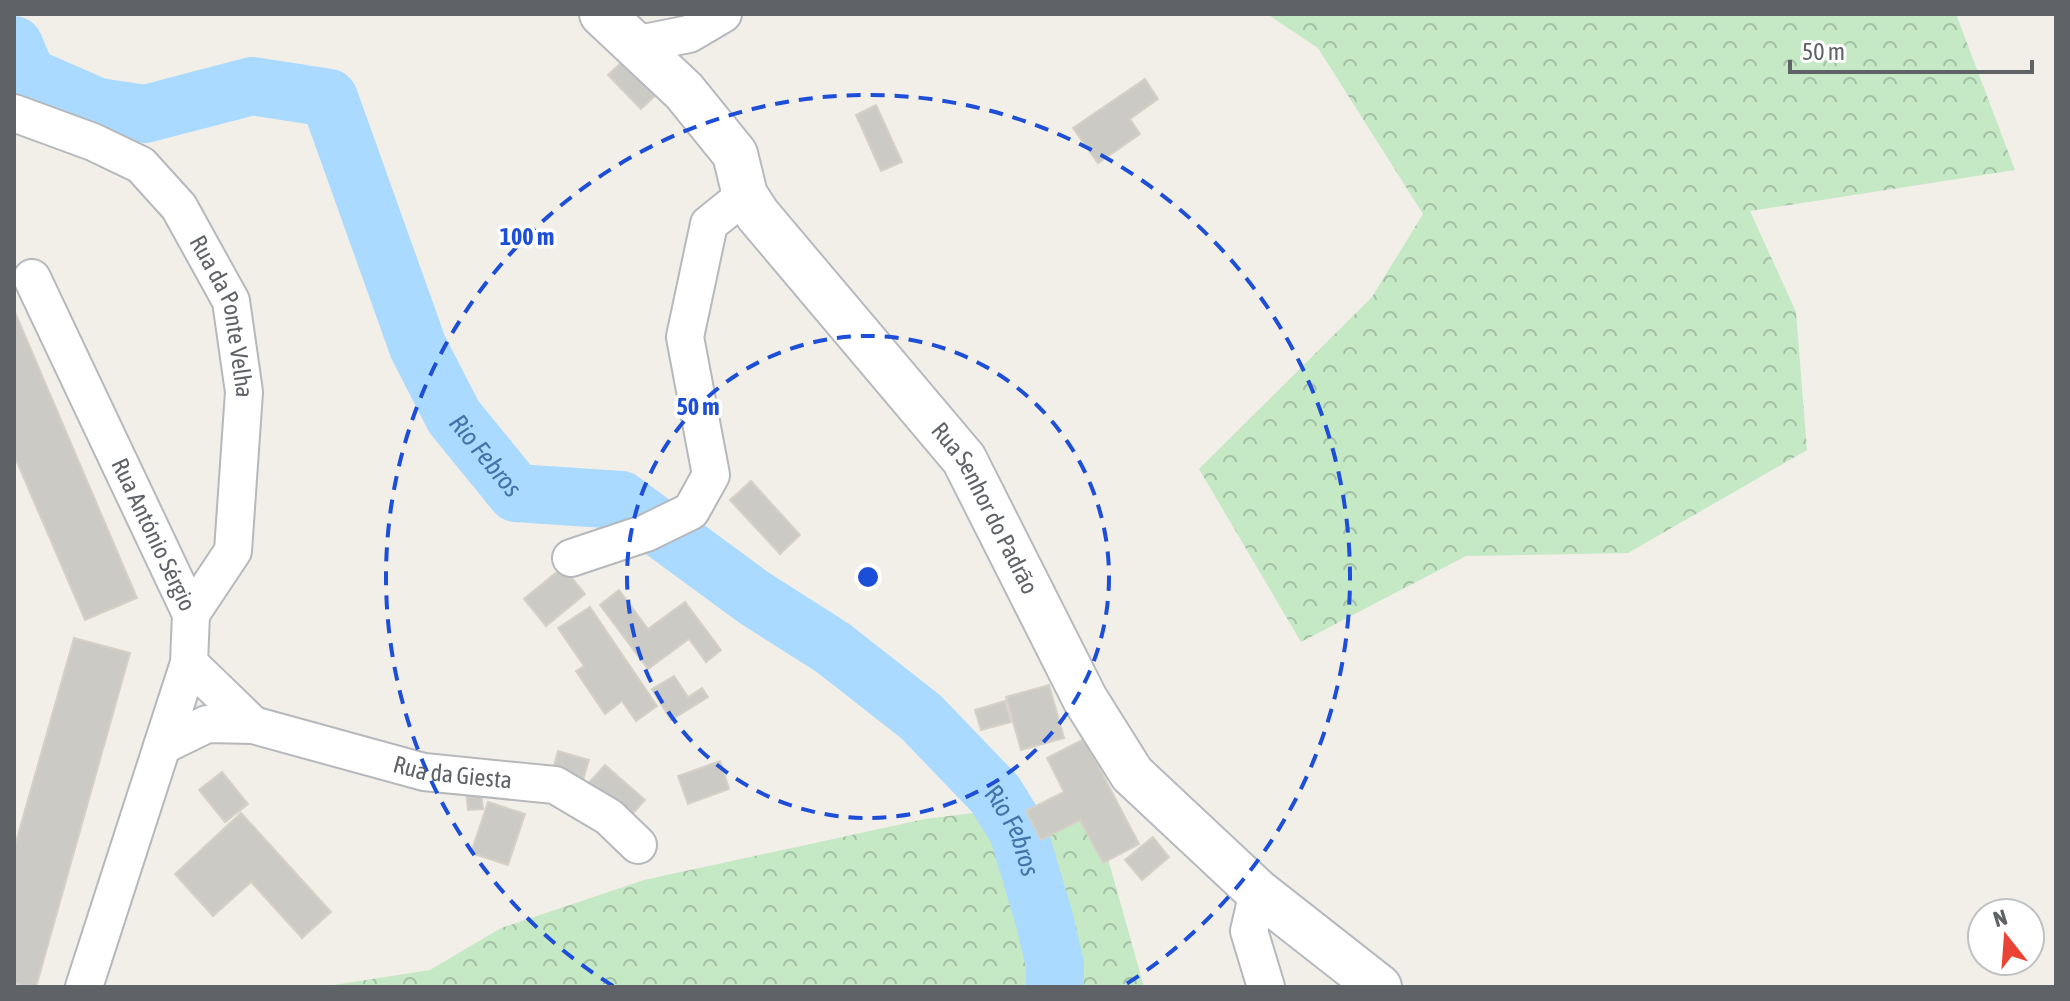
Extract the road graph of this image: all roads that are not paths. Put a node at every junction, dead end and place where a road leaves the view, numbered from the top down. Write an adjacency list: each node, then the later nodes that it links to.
1 (602, 14): 3 (street, Rua Senhor do Padrão)
2 (723, 14): 3 (street)
3 (634, 45): 5 (street, Rua Senhor do Padrão)
4 (14, 113): 8 (street, Rua da Ponte Velha)
5 (745, 195): 7 (street); 13 (street, Rua Senhor do Padrão)
6 (32, 278): 8 (street, Rua António Sérgio)
7 (571, 558)
8 (191, 614): 9 (street, Rua António Sérgio)
9 (189, 663): 10 (street, Rua da Giesta); 11 (street, Rua António Sérgio)
10 (253, 725): 11 (street, Rua da Giesta); 12 (street, Rua da Giesta)
11 (162, 746): 14 (street, Rua António Sérgio)
12 (638, 845)
13 (1258, 892): 15 (street); 16 (street, Rua Senhor do Padrão)
14 (84, 987)
15 (1266, 987)
16 (1379, 987)

